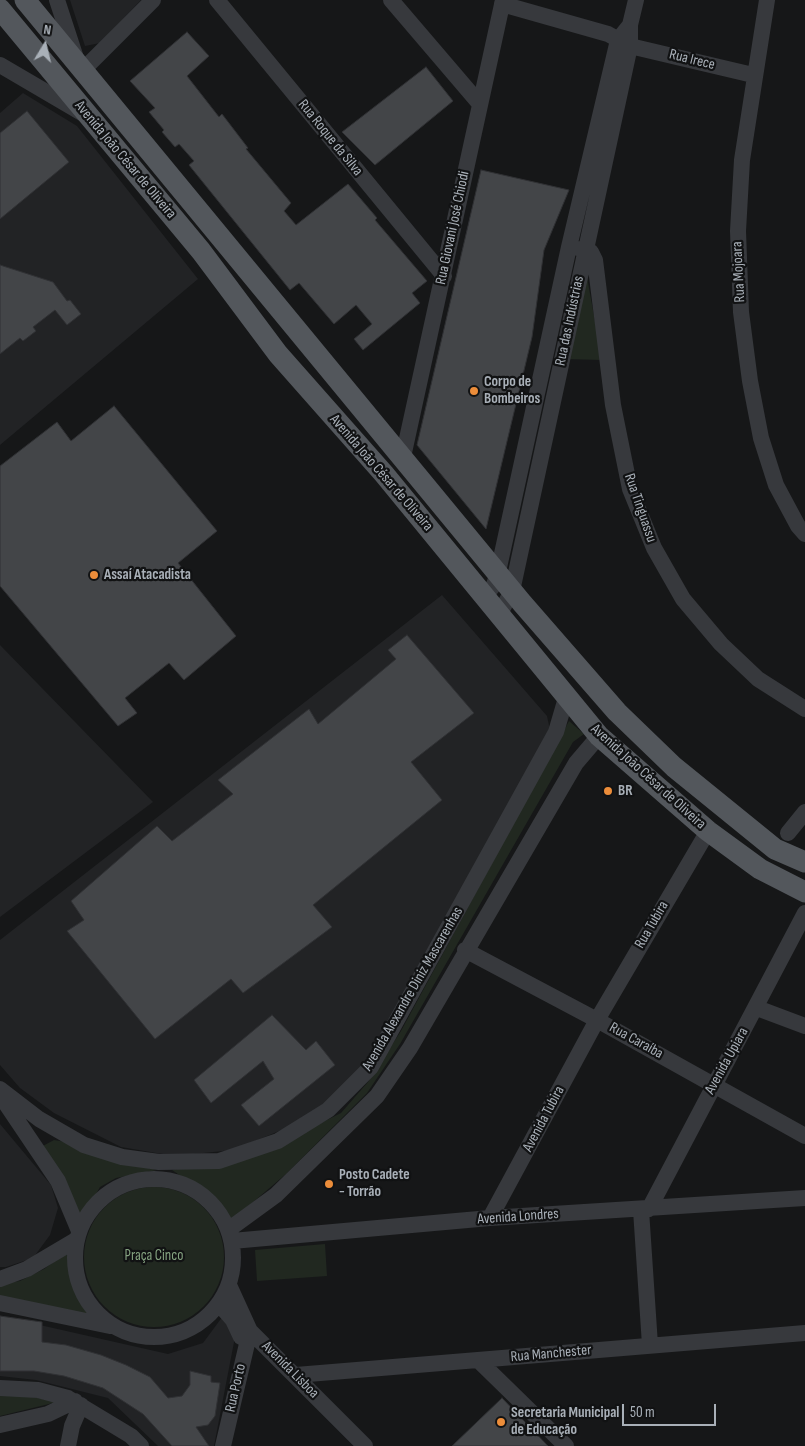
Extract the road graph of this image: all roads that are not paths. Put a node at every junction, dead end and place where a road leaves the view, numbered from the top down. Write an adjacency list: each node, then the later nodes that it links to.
1 (25, 0): 12 (main road, Avenida João César de Oliveira)
2 (57, 0): 12 (street)
3 (153, 0): 12 (street)
4 (216, 0): 19 (street, Rua Roque da Silva)
5 (391, 0): 14 (street)
6 (636, 0): 10 (street, Rua das Indústrias)
7 (766, 0): 13 (street, Rua Mojoara)
8 (502, 2): 10 (street, Rua Irece); 14 (street, Rua Giovani José Chiodi)
9 (0, 9): 16 (main road, Avenida João César de Oliveira)
10 (624, 43): 13 (street, Rua Irece); 17 (street, Rua das Indústrias); 18 (street, Rua das Indústrias)
11 (0, 64): 16 (street)
12 (80, 67): 15 (main road, Avenida João César de Oliveira)
13 (753, 75): 21 (street, Rua Mojoara)
14 (479, 103): 19 (street, Rua Giovani José Chiodi)
15 (113, 107): 16 (main road); 20 (main road, Avenida João César de Oliveira)
16 (91, 118): 24 (main road, Avenida João César de Oliveira)
17 (569, 247): 18 (street); 22 (street, Rua das Indústrias)
18 (586, 250): 23 (street, Rua das Indústrias); 27 (street, Rua Tinguassu)
19 (444, 276): 20 (street, Rua Giovani José Chiodi)
20 (403, 457): 22 (main road, Avenida João César de Oliveira)
21 (805, 534)
22 (498, 572): 23 (main road, Avenida João César de Oliveira); 24 (street, Rua das Indústrias)
23 (512, 591): 25 (street, Rua das Indústrias); 32 (main road, Avenida João César de Oliveira)
24 (485, 596): 25 (main road, Avenida João César de Oliveira)
25 (499, 614): 26 (main road, Avenida João César de Oliveira)
26 (566, 698): 28 (main road, Avenida João César de Oliveira); 45 (street, Avenida Alexandre Diniz Mascarenhas)
27 (805, 708)
28 (599, 736): 30 (main road, Avenida João César de Oliveira); 35 (street, Avenida Alexandre Diniz Mascarenhas)
29 (805, 812): 31 (street)
30 (708, 831): 33 (main road, Avenida João César de Oliveira); 37 (street, Rua Tubira)
31 (788, 833)
32 (805, 862)
33 (805, 892)
34 (805, 913): 36 (street, Avenida Upiara)
35 (465, 950): 37 (street, Rua Caraíba); 51 (street, Avenida Alexandre Diniz Mascarenhas)
36 (757, 1008): 38 (street); 39 (street, Avenida Upiara)
37 (598, 1020): 39 (street, Rua Caraíba); 49 (street, Avenida Tubira)
38 (805, 1026)
39 (714, 1084): 43 (street, Rua Caraíba); 48 (street, Avenida Upiara)
40 (0, 1089): 42 (street, Avenida Alexandre Diniz Mascarenhas)
41 (0, 1095): 44 (street)
42 (65, 1136): 44 (street); 45 (street, Avenida Alexandre Diniz Mascarenhas)
43 (805, 1136)
44 (36, 1149): 50 (street)
45 (159, 1162): 46 (street)
46 (159, 1178): 50 (street); 51 (street)
47 (805, 1198): 48 (street, Avenida Londres)
48 (645, 1210): 49 (street, Avenida Londres); 59 (street)
49 (490, 1218): 51 (street, Avenida Londres)
50 (77, 1235): 52 (street); 56 (street)
51 (230, 1236): 53 (street)
52 (0, 1278)
53 (229, 1285): 55 (street); 57 (street, Avenida Lisboa)
54 (0, 1303): 56 (street)
55 (218, 1304): 56 (street); 61 (street, Avenida Lisboa)
56 (115, 1328)
57 (250, 1331): 61 (street, Rua Porto); 62 (street, Avenida Lisboa)
58 (805, 1334): 59 (street, Rua Manchester)
59 (650, 1345): 60 (street, Rua Manchester)
60 (478, 1360): 62 (street, Rua Manchester); 70 (street)
61 (242, 1362): 69 (street, Rua Porto)
62 (296, 1375): 66 (street, Avenida Lisboa)
63 (0, 1388): 64 (street)
64 (78, 1403): 65 (street); 67 (street); 68 (street)
65 (0, 1425)
66 (361, 1444)
67 (68, 1446)
68 (141, 1446)
69 (223, 1446)
70 (566, 1446)

